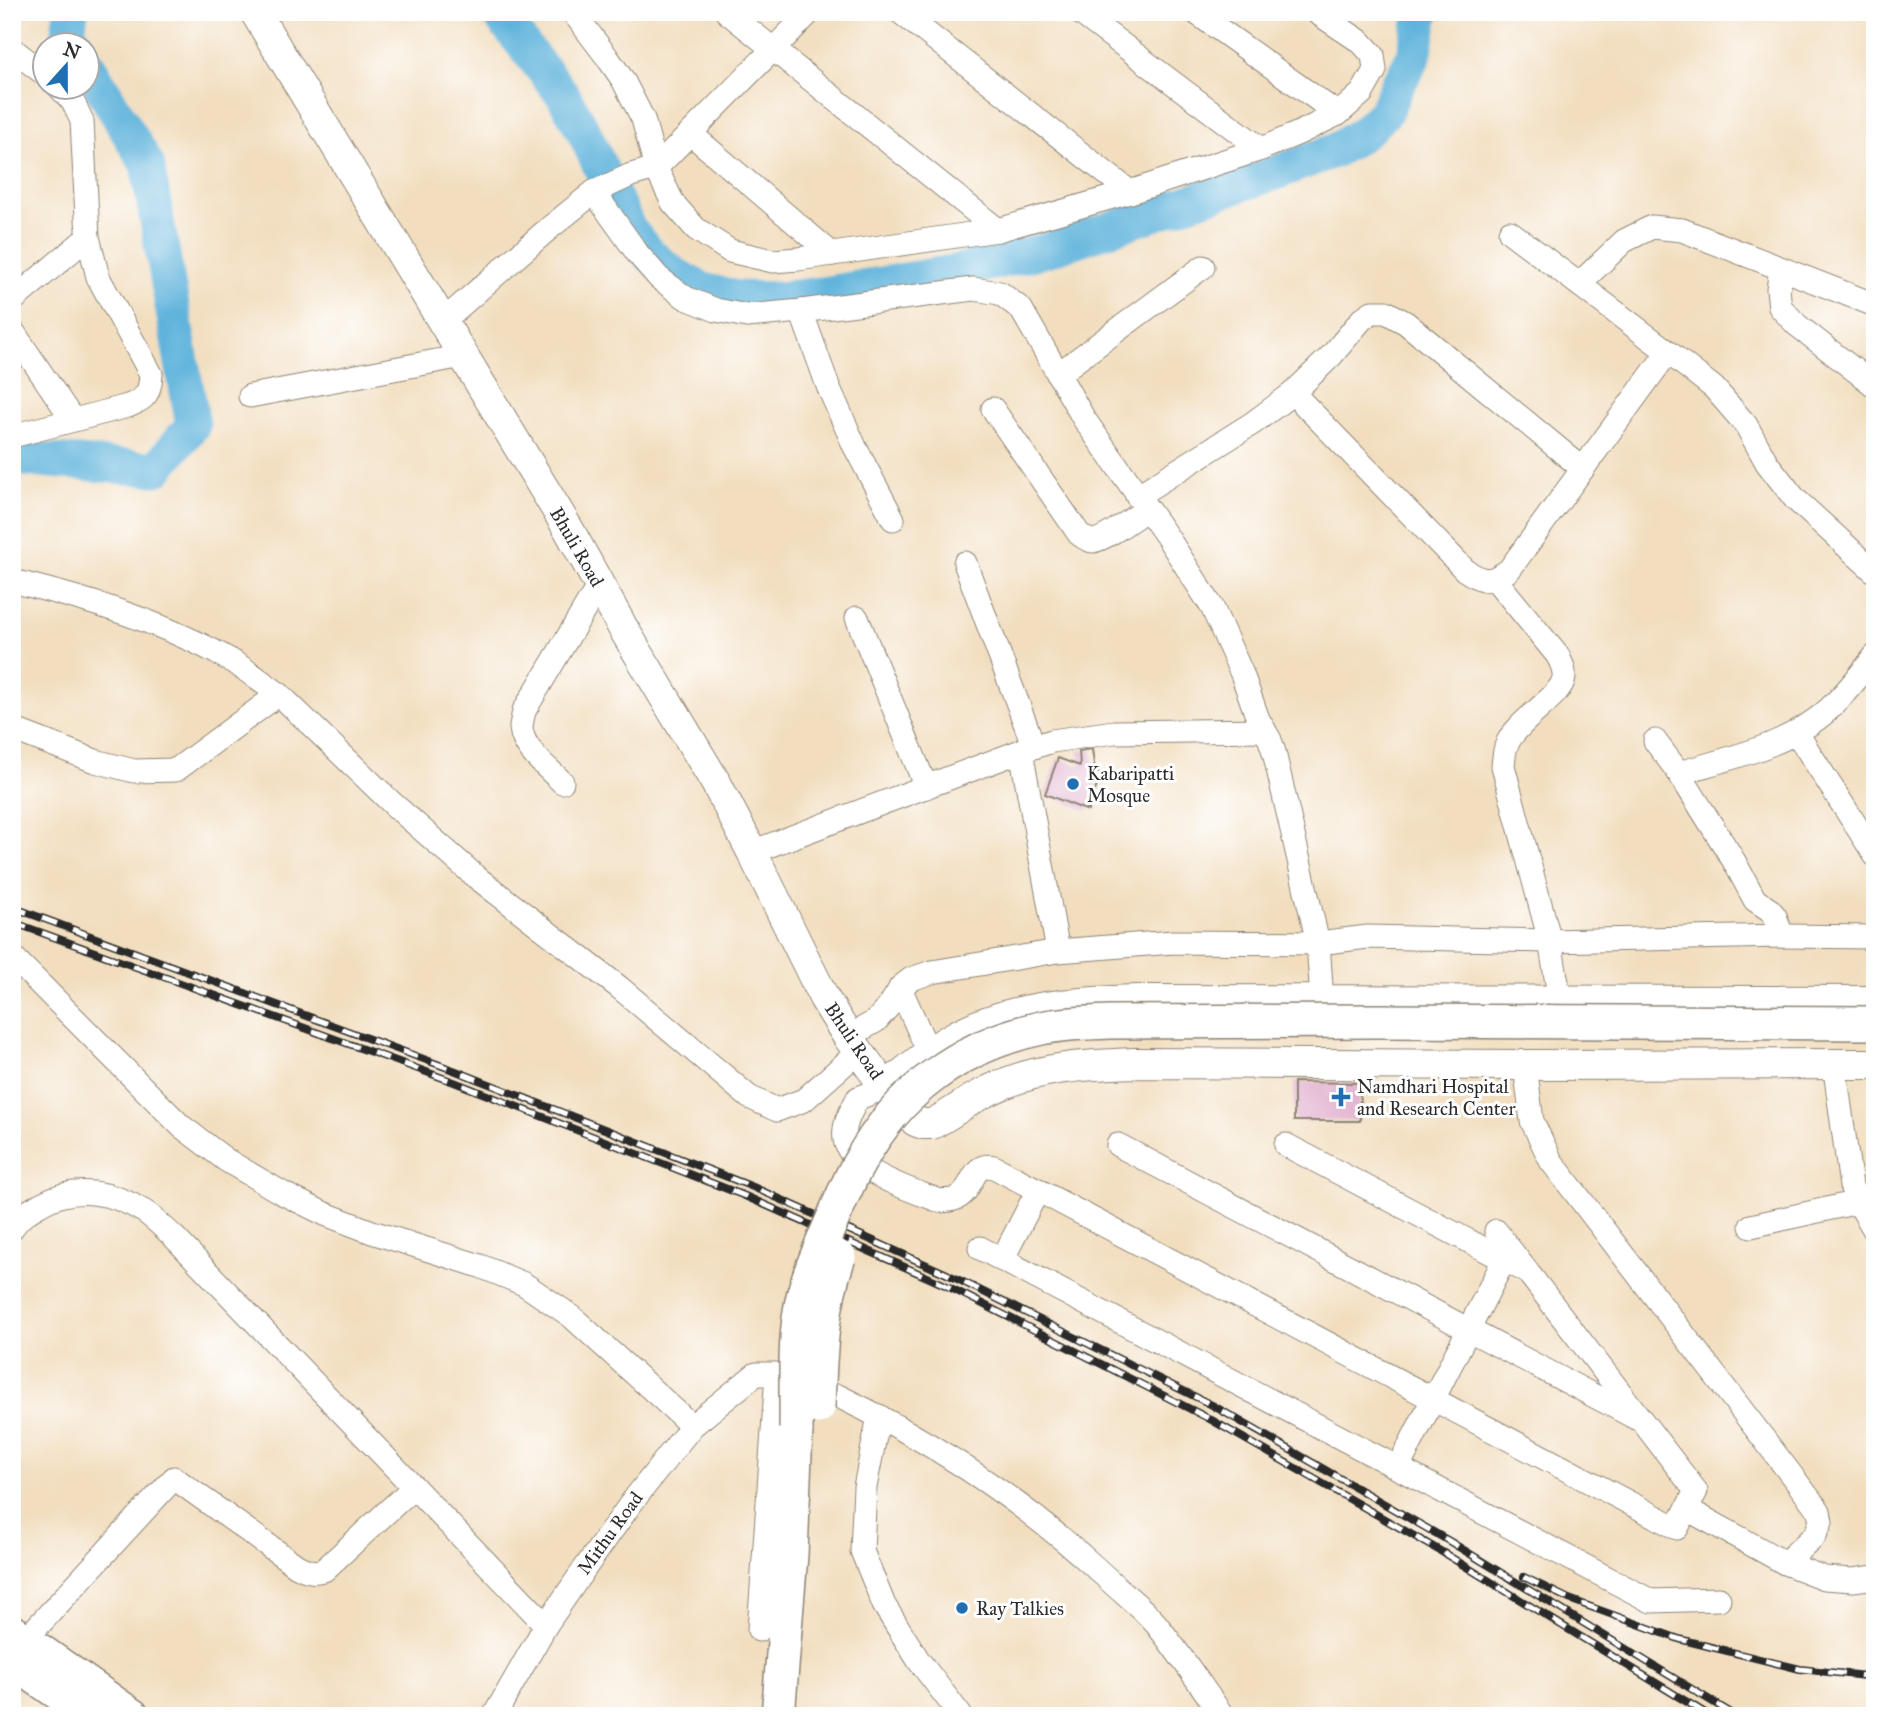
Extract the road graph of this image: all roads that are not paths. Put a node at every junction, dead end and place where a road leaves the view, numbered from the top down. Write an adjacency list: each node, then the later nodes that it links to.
1 (255, 12): 29 (main road, Bhuli Road)
2 (573, 12): 16 (street)
3 (727, 12): 10 (street)
4 (810, 12): 10 (street)
5 (900, 12): 18 (street)
6 (1079, 12): 15 (street)
7 (1195, 12): 13 (street)
8 (1317, 12): 13 (street)
9 (12, 49): 11 (street)
10 (773, 50): 14 (street); 19 (street)
11 (32, 64)
12 (73, 102): 21 (street)
13 (1338, 114): 15 (street)
14 (691, 134): 16 (street); 22 (street)
15 (1261, 149): 18 (street)
16 (656, 168): 17 (street); 22 (street)
17 (598, 190): 28 (street); 29 (street)
18 (1130, 192): 19 (street)
19 (998, 230): 22 (street)
20 (1510, 232): 25 (street)
21 (88, 237): 26 (street); 38 (street)
22 (832, 254)
23 (1203, 267): 33 (street)
24 (1780, 269): 25 (street); 27 (street); 34 (street)
25 (1579, 284): 31 (street)
26 (12, 301)
27 (1875, 305)
28 (801, 311): 33 (street); 42 (street)
29 (442, 322): 32 (main road, Bhuli Road)
30 (12, 330): 38 (street)
31 (1668, 352): 40 (street); 44 (street)
32 (463, 356): 36 (street); 47 (main road, Bhuli Road)
33 (1058, 374): 41 (street)
34 (1875, 386)
35 (1293, 393): 40 (street); 41 (street); 45 (street)
36 (250, 397)
37 (993, 409): 41 (street)
38 (73, 420): 39 (street)
39 (12, 436)
40 (1583, 469): 45 (street)
41 (1142, 502): 52 (street)
42 (892, 519)
43 (965, 563): 55 (street)
44 (1875, 572)
45 (1495, 579): 63 (street)
46 (12, 580): 50 (street)
47 (600, 585): 57 (street); 59 (main road, Bhuli Road)
48 (857, 618): 58 (street)
49 (1875, 656): 53 (street)
50 (279, 694): 51 (street); 73 (street)
51 (12, 729)
52 (1264, 730): 55 (street); 64 (street)
53 (1796, 732): 56 (street); 60 (street)
54 (1655, 741): 56 (street)
55 (1028, 749): 58 (street); 65 (street)
56 (1679, 773): 61 (street)
57 (562, 782)
58 (926, 787): 59 (street)
59 (752, 852): 73 (main road, Bhuli Road)
60 (1875, 855)
61 (1782, 936): 62 (street); 63 (street)
62 (1875, 937)
63 (1550, 941): 64 (street); 69 (street)
64 (1318, 943): 65 (street); 68 (street)
65 (1059, 951): 67 (street)
66 (12, 956): 96 (street)
67 (900, 988): 73 (street); 74 (street)
68 (1322, 1000): 69 (main road); 74 (main road)
69 (1560, 1000): 70 (main road)
70 (1875, 1001)
71 (1875, 1023): 97 (highway, bridge)
72 (1875, 1039): 97 (highway, bridge)
73 (853, 1044): 78 (main road, Bhuli Road)
74 (929, 1053): 78 (main road)
75 (1834, 1063): 76 (main road, Bhuli Road); 77 (main road, Bhuli Road); 82 (street)
76 (1875, 1063)
77 (1525, 1065): 78 (main road, Bhuli Road); 101 (street)
78 (885, 1088): 81 (street)
79 (1118, 1145): 91 (street)
80 (1286, 1145): 89 (street)
81 (1038, 1190): 88 (street); 93 (street)
82 (1858, 1202): 83 (street); 86 (street)
83 (1751, 1226)
84 (12, 1228): 99 (street)
85 (1496, 1231): 90 (street)
86 (1875, 1231)
87 (980, 1248): 88 (street)
88 (1002, 1260): 98 (street)
89 (1504, 1260): 90 (street); 91 (street)
90 (1528, 1273): 95 (street)
91 (1469, 1330): 93 (street); 95 (street)
92 (838, 1396): 94 (street)
93 (1433, 1399): 98 (street); 100 (street)
94 (879, 1416): 112 (street); 113 (street)
95 (1643, 1422): 100 (street)
96 (692, 1426): 104 (street, Mithu Road); 105 (street, Mithu Road)
97 (806, 1429): 110 (highway); 111 (highway)
98 (1398, 1468): 103 (street)
99 (414, 1487): 104 (street); 106 (street)
100 (1687, 1509): 101 (street)
101 (1785, 1563): 102 (street)
102 (1875, 1577)
103 (1719, 1599)
104 (546, 1625): 109 (street, Mithu Road)
105 (759, 1630)
106 (17, 1644): 107 (highway); 108 (highway)
107 (91, 1716)
108 (133, 1716)
109 (494, 1716)
110 (778, 1716)
111 (800, 1716)
112 (961, 1716)
113 (1223, 1716)

